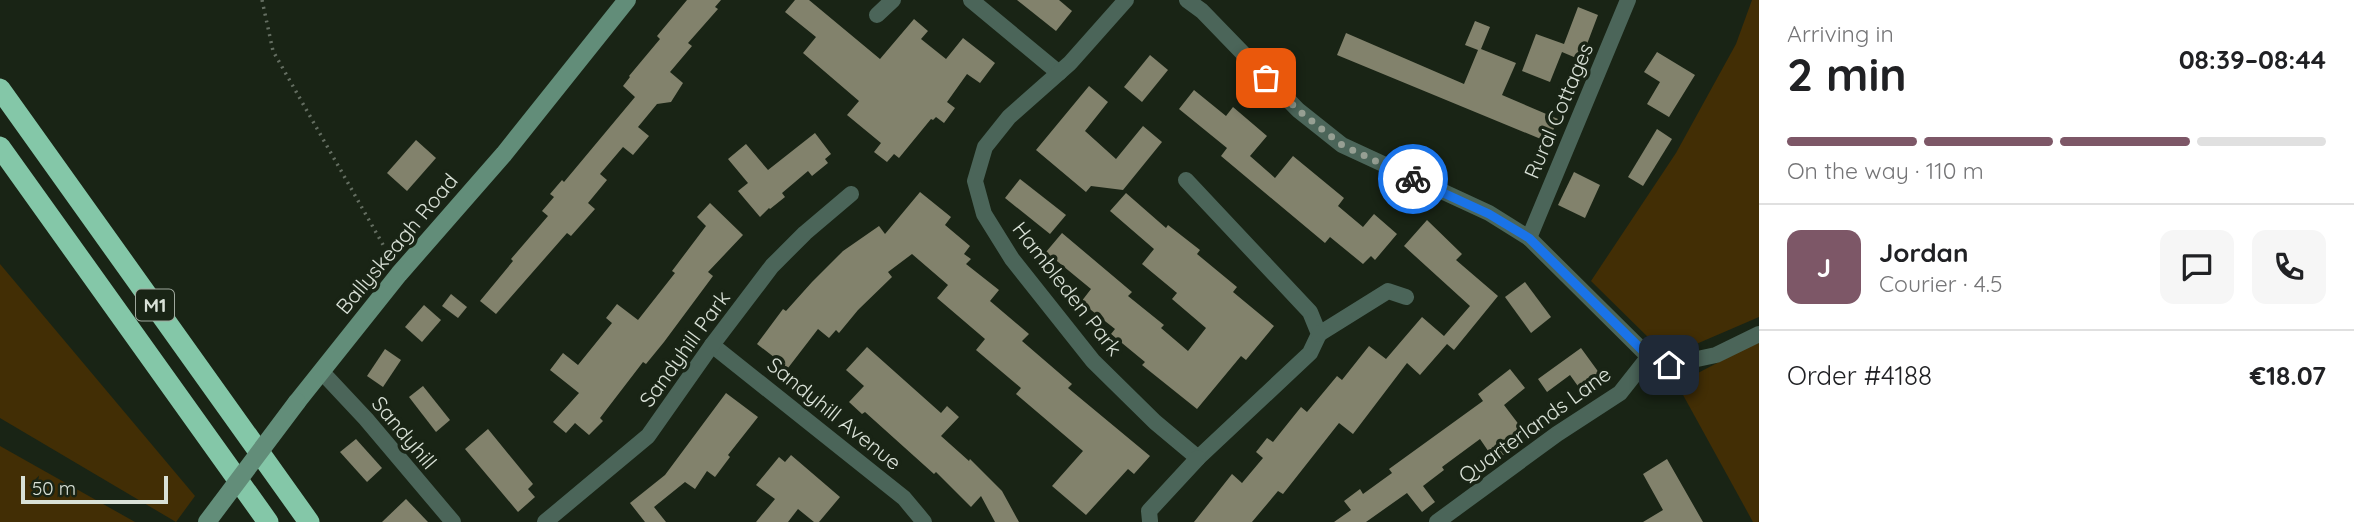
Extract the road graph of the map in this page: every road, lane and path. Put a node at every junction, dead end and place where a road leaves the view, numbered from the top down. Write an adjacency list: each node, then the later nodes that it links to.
1 (262, 0): 15 (path)
2 (627, 0): 15 (main road, Ballyskeagh Road)
3 (893, 0): 8 (street)
4 (971, 0): 9 (street)
5 (1126, 0): 9 (street, Hambleden Park)
6 (1187, 0): 14 (street)
7 (1628, 0): 14 (street, Rural Cottages)
8 (877, 15)
9 (1059, 73): 22 (street, Hambleden Park)
10 (0, 89): 26 (highway, M1)
11 (0, 147): 25 (highway, M1)
12 (1186, 180): 17 (street)
13 (851, 194): 19 (street, Sandyhill Park)
14 (1529, 238): 20 (street)
15 (400, 274): 21 (main road, Ballyskeagh Road)
16 (1406, 297): 17 (street)
17 (1318, 334): 22 (street)
18 (1759, 334): 20 (street)
19 (712, 345): 28 (street, Sandyhill Park); 29 (street, Sandyhill Avenue)
20 (1650, 355): 30 (street, Quarterlands Lane)
21 (321, 371): 24 (main road, Ballyskeagh Road, bridge); 27 (street, Sandyhill)
22 (1198, 457): 23 (street)
23 (1150, 521)
24 (207, 522)
25 (268, 522)
26 (309, 522)
27 (453, 522)
28 (545, 522)
29 (924, 522)
30 (1437, 522)

